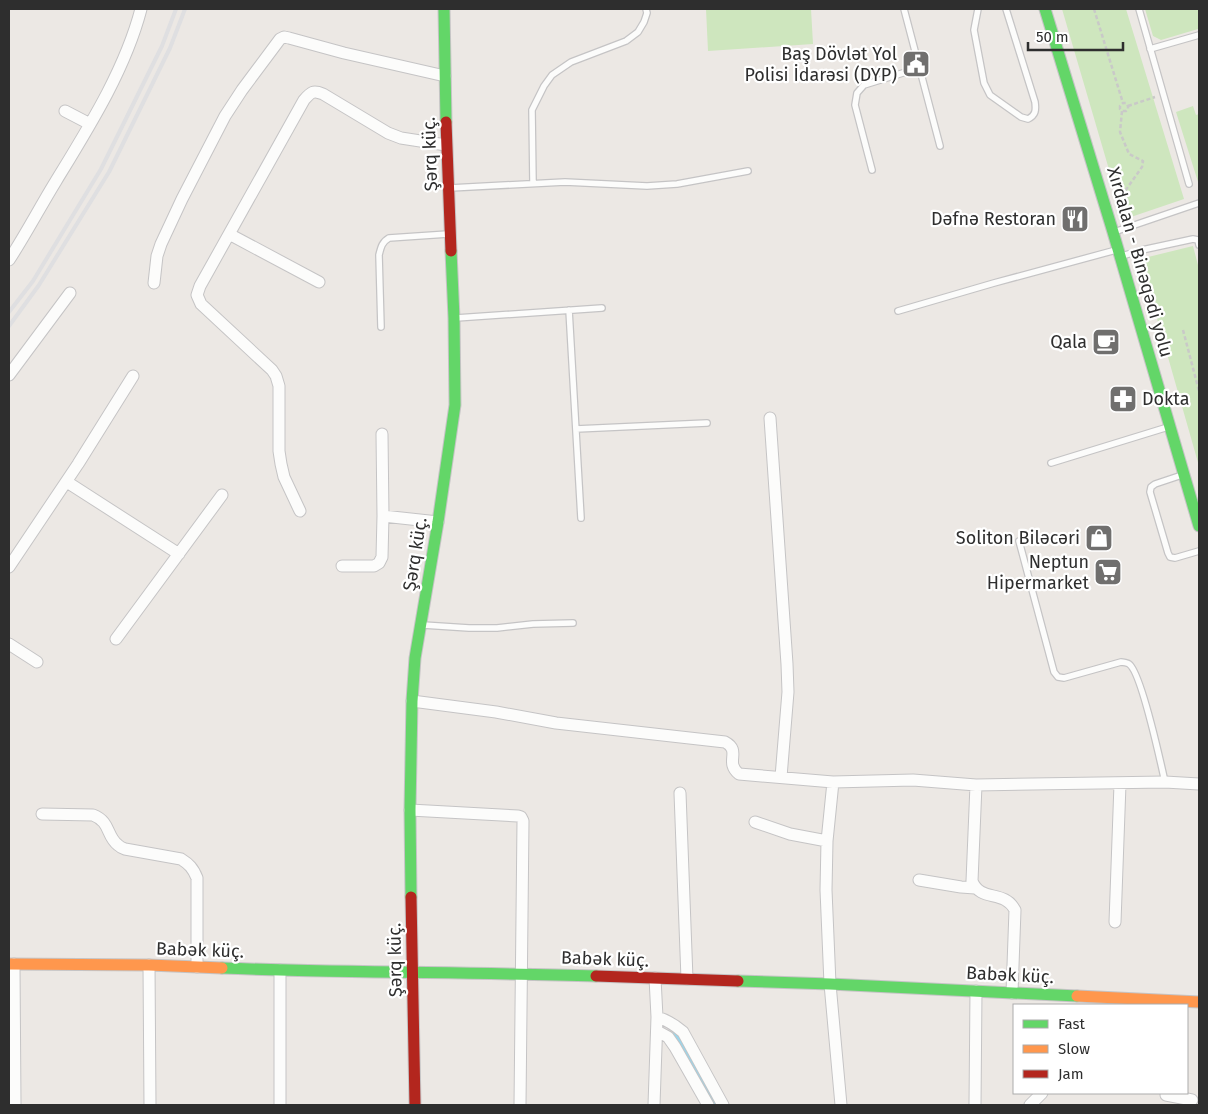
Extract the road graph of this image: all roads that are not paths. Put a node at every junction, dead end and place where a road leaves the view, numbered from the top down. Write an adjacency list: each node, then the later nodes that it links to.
1 (141, 9): 14 (street)
2 (444, 9): 12 (main road, Şərq küç.)
3 (646, 9): 19 (lane)
4 (904, 9): 11 (lane)
5 (978, 9): 6 (lane)
6 (1006, 9)
7 (1045, 9): 23 (main road, Xırdalan - Binəqədi yolu)
8 (1139, 9): 10 (lane)
9 (1199, 35): 10 (lane)
10 (1150, 49): 20 (lane)
11 (919, 68): 16 (lane); 18 (lane)
12 (445, 76): 15 (main road, Şərq küç.); 30 (street)
13 (65, 110): 14 (street)
14 (90, 124): 28 (street)
15 (446, 145): 21 (main road, Şərq küç.); 24 (street)
16 (940, 146)
17 (748, 170): 19 (lane)
18 (872, 170)
19 (533, 183): 21 (lane)
20 (1189, 184)
21 (449, 188): 25 (main road, Şərq küç.)
22 (1199, 203): 23 (lane)
23 (1113, 232): 27 (main road, Xırdalan - Binəqədi yolu)
24 (229, 234): 29 (street); 48 (street)
25 (450, 234): 35 (main road, Şərq küç.); 36 (lane)
26 (1199, 245): 27 (lane)
27 (1119, 253): 34 (lane); 41 (main road, Xırdalan - Binəqədi yolu)
28 (9, 260)
29 (319, 282)
30 (154, 283)
31 (70, 293): 37 (street)
32 (602, 308): 33 (lane)
33 (569, 310): 35 (lane); 42 (lane)
34 (898, 311)
35 (454, 318): 51 (main road, Şərq küç.)
36 (381, 327)
37 (9, 374)
38 (133, 376): 46 (street)
39 (770, 418): 64 (street)
40 (707, 423): 42 (lane)
41 (1170, 426): 44 (lane); 45 (main road, Xırdalan - Binəqədi yolu)
42 (576, 429): 50 (lane)
43 (382, 434): 49 (street)
44 (1051, 463)
45 (1184, 475): 52 (main road, Xırdalan - Binəqədi yolu); 54 (lane)
46 (67, 482): 55 (street); 57 (street)
47 (222, 496): 55 (street)
48 (300, 511)
49 (383, 516): 51 (street); 56 (street)
50 (581, 518)
51 (438, 522): 59 (main road, Şərq küç.)
52 (1199, 526)
53 (1019, 541): 66 (lane)
54 (1199, 551)
55 (179, 554): 60 (street)
56 (342, 566)
57 (9, 567)
58 (573, 623): 59 (lane)
59 (421, 624): 63 (main road, Şərq küç.)
60 (116, 639)
61 (9, 644): 62 (street)
62 (37, 662)
63 (412, 701): 64 (street); 71 (main road, Şərq küç.)
64 (781, 777): 65 (street)
65 (832, 782): 69 (street); 74 (street)
66 (1165, 782): 67 (street); 68 (street)
67 (1120, 784): 69 (street); 77 (street)
68 (1199, 784)
69 (976, 785): 76 (street)
70 (680, 793): 85 (street)
71 (410, 810): 82 (main road, Şərq küç.); 83 (street)
72 (42, 814): 80 (street)
73 (755, 822): 74 (street)
74 (827, 841): 86 (street)
75 (919, 880): 76 (street)
76 (975, 888): 88 (street)
77 (1115, 922)
78 (11, 964): 79 (main road, Babək küç.); 96 (street)
79 (149, 966): 80 (main road, Babək küç.); 97 (street)
80 (197, 968): 81 (main road, Babək küç.)
81 (280, 970): 82 (main road, Babək küç.); 98 (street)
82 (413, 972): 83 (main road, Babək küç.); 99 (main road, Şərq küç.)
83 (522, 974): 84 (main road, Babək küç.); 100 (street)
84 (656, 978): 85 (main road, Babək küç.); 92 (street)
85 (688, 979): 86 (main road, Babək küç.)
86 (830, 984): 87 (main road, Babək küç.); 104 (street)
87 (976, 991): 88 (main road, Babək küç.); 105 (street)
88 (1012, 993): 89 (main road, Babək küç.)
89 (1121, 1002): 91 (main road, Babək küç.)
90 (1199, 1002): 91 (main road, Babək küç.)
91 (1184, 1003)
92 (657, 1017): 93 (street); 103 (street)
93 (657, 1031): 101 (street); 102 (street)
94 (1166, 1098): 95 (street)
95 (1192, 1100)
96 (15, 1105)
97 (150, 1105)
98 (280, 1105)
99 (415, 1105)
100 (520, 1105)
101 (654, 1105)
102 (708, 1105)
103 (723, 1105)
104 (841, 1105)
105 (975, 1105)

